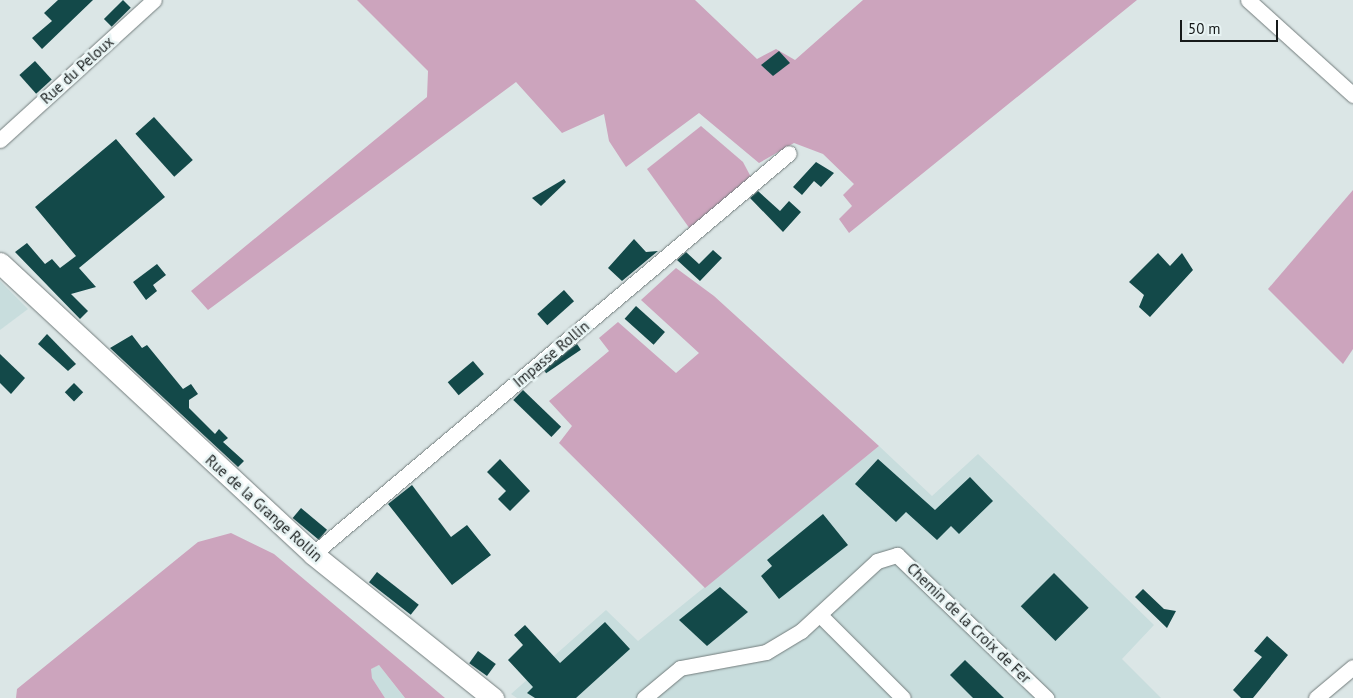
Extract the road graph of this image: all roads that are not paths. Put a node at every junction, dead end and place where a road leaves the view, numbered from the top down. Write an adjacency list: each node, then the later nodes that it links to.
1 (154, 0): 4 (street, Rue du Peloux)
2 (1248, 0): 3 (street)
3 (1353, 95)
4 (0, 140)
5 (789, 153): 9 (street, Impasse Rollin)
6 (0, 250): 8 (main road, Rue de la Grange Rollin)
7 (0, 263): 8 (main road, Rue de la Grange Rollin)
8 (47, 303): 9 (main road, Rue de la Grange Rollin)
9 (313, 554): 12 (main road, Rue de la Grange Rollin)
10 (820, 615): 13 (street, Chemin de la Croix de Fer); 14 (street); 15 (street, Chemin de la Croix de Fer)
11 (1353, 667): 16 (street)
12 (493, 698)
13 (644, 698)
14 (903, 698)
15 (1046, 698)
16 (1316, 698)

